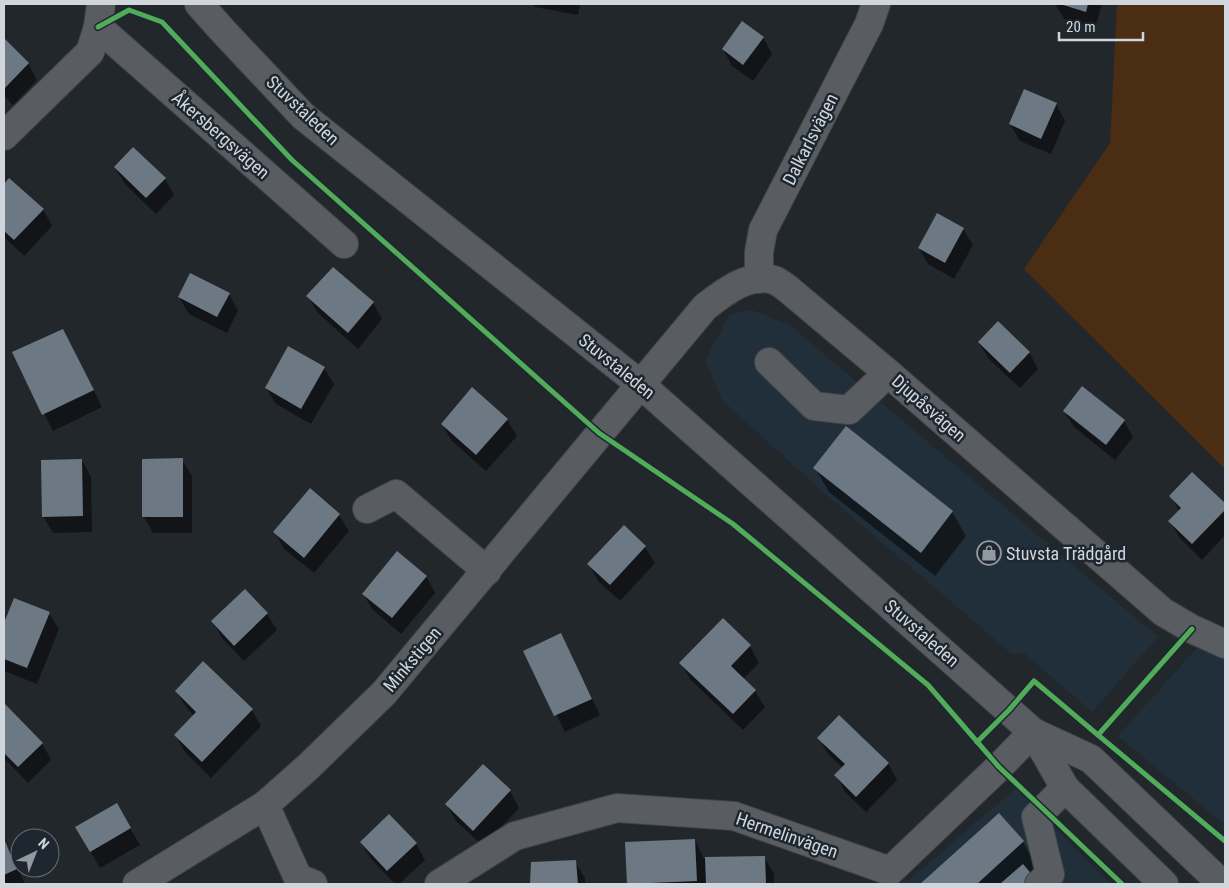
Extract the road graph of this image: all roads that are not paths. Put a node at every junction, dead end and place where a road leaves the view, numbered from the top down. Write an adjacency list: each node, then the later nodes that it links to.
1 (200, 4): 9 (street, Stuvstaleden)
2 (876, 4): 6 (street, Dalkarlsvägen)
3 (99, 15): 4 (street, Åkersbergsvägen); 5 (street, Åkersbergsvägen)
4 (4, 136)
5 (344, 244)
6 (759, 279): 8 (street, Djupåsvägen); 9 (street)
7 (768, 362): 8 (street)
8 (888, 373): 12 (street, Djupåsvägen)
9 (640, 384): 11 (street, Minkstigen); 13 (street, Stuvstaleden)
10 (367, 509): 11 (street)
11 (487, 571): 15 (street, Minkstigen)
12 (1225, 644)
13 (1033, 732): 14 (street, Stuvstaleden); 16 (street, Hermelinvägen); 22 (street, Stuvstaleden)
14 (1065, 788): 20 (street); 21 (street, Stuvstaleden)
15 (264, 805): 17 (street, Minkstigen); 18 (street)
16 (887, 877): 19 (street, Hermelinvägen)
17 (137, 884)
18 (313, 884)
19 (439, 884)
20 (1039, 884)
21 (1164, 884)
22 (1222, 884)

